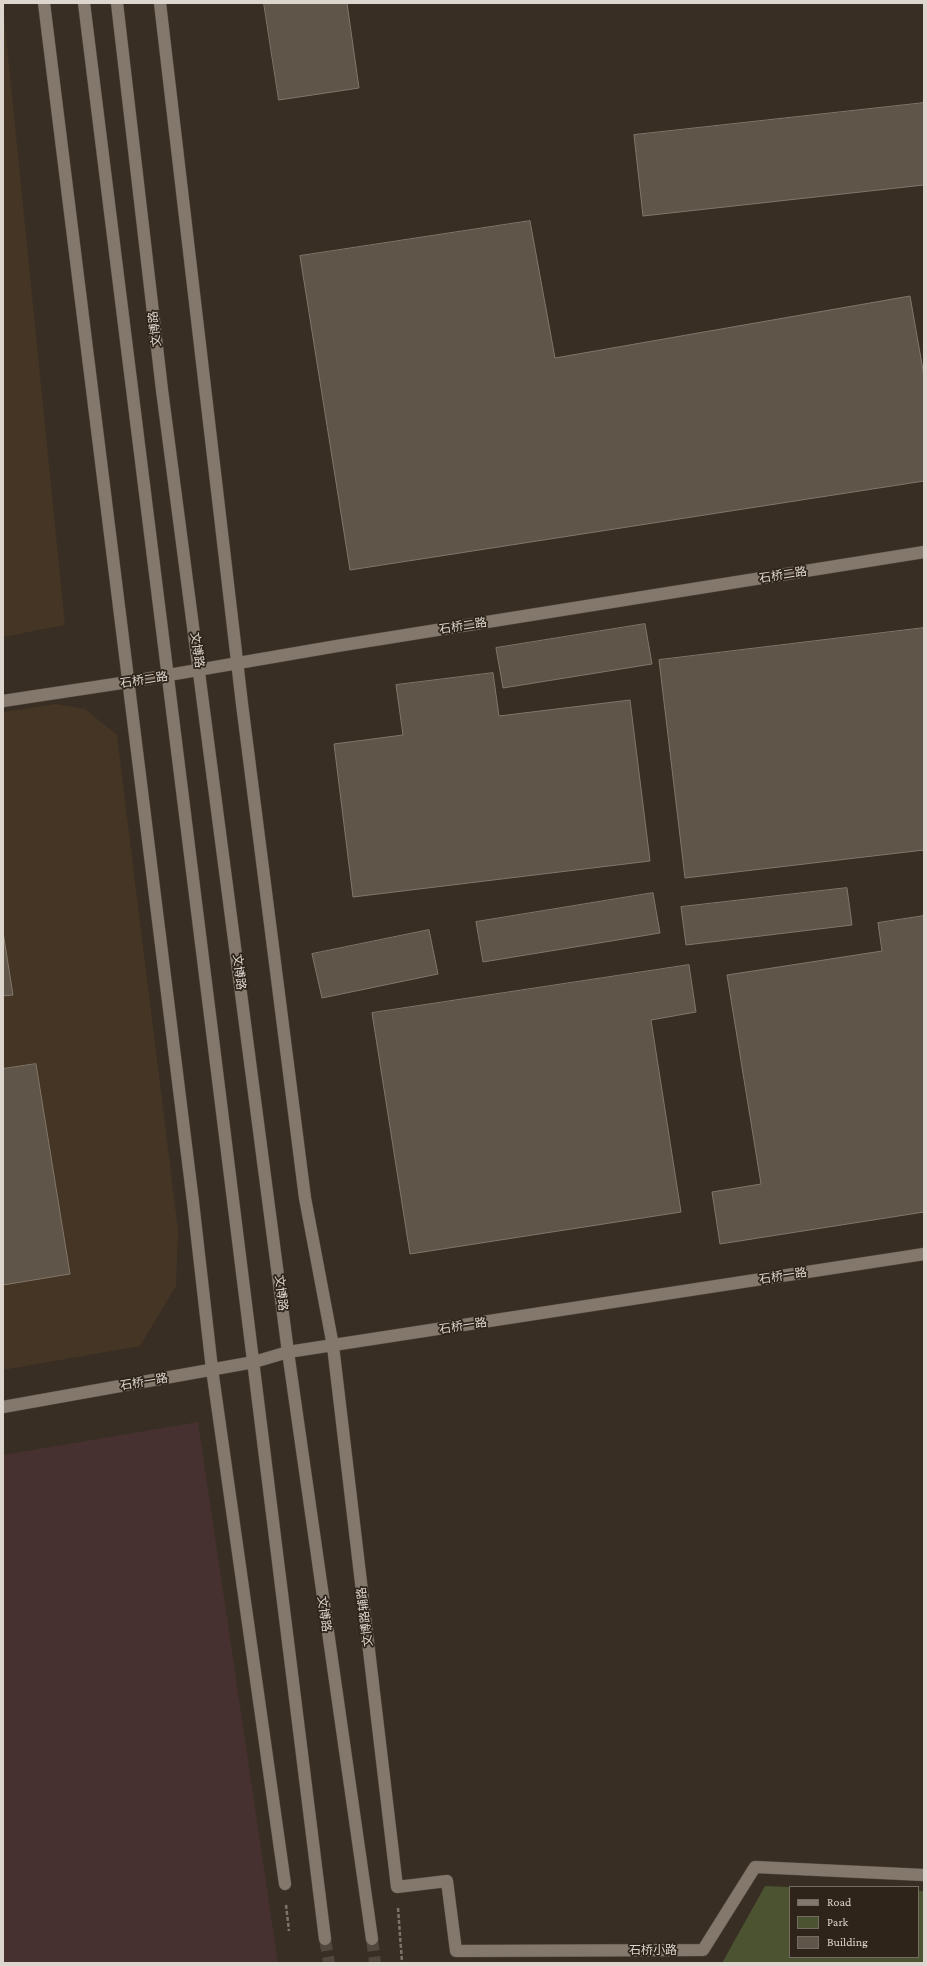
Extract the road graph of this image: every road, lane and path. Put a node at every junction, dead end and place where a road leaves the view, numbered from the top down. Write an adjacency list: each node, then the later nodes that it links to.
1 (44, 3): 9 (street)
2 (84, 3): 8 (street)
3 (117, 3): 7 (street, 文博路)
4 (160, 3): 6 (street, 文博路辅路)
5 (924, 552): 6 (street, 石桥二路)
6 (237, 664): 7 (street, 石桥二路); 12 (street, 文博路辅路)
7 (200, 671): 8 (street, 石桥二路); 13 (street, 文博路)
8 (167, 676): 9 (street, 石桥二路); 14 (street)
9 (128, 682): 10 (street, 石桥二路); 15 (street)
10 (3, 701)
11 (924, 1254): 12 (street, 石桥一路)
12 (333, 1346): 13 (street, 石桥一路); 19 (street, 文博路辅路)
13 (288, 1352): 14 (street, 石桥一路); 22 (street, 文博路)
14 (254, 1362): 15 (street, 石桥一路); 21 (street)
15 (212, 1369): 16 (street, 石桥一路); 18 (street)
16 (3, 1407)
17 (924, 1875): 19 (street, 石桥小路)
18 (285, 1884): 20 (path)
19 (397, 1887): 23 (path)
20 (289, 1931)
21 (325, 1939)
22 (372, 1939)
23 (402, 1962)

